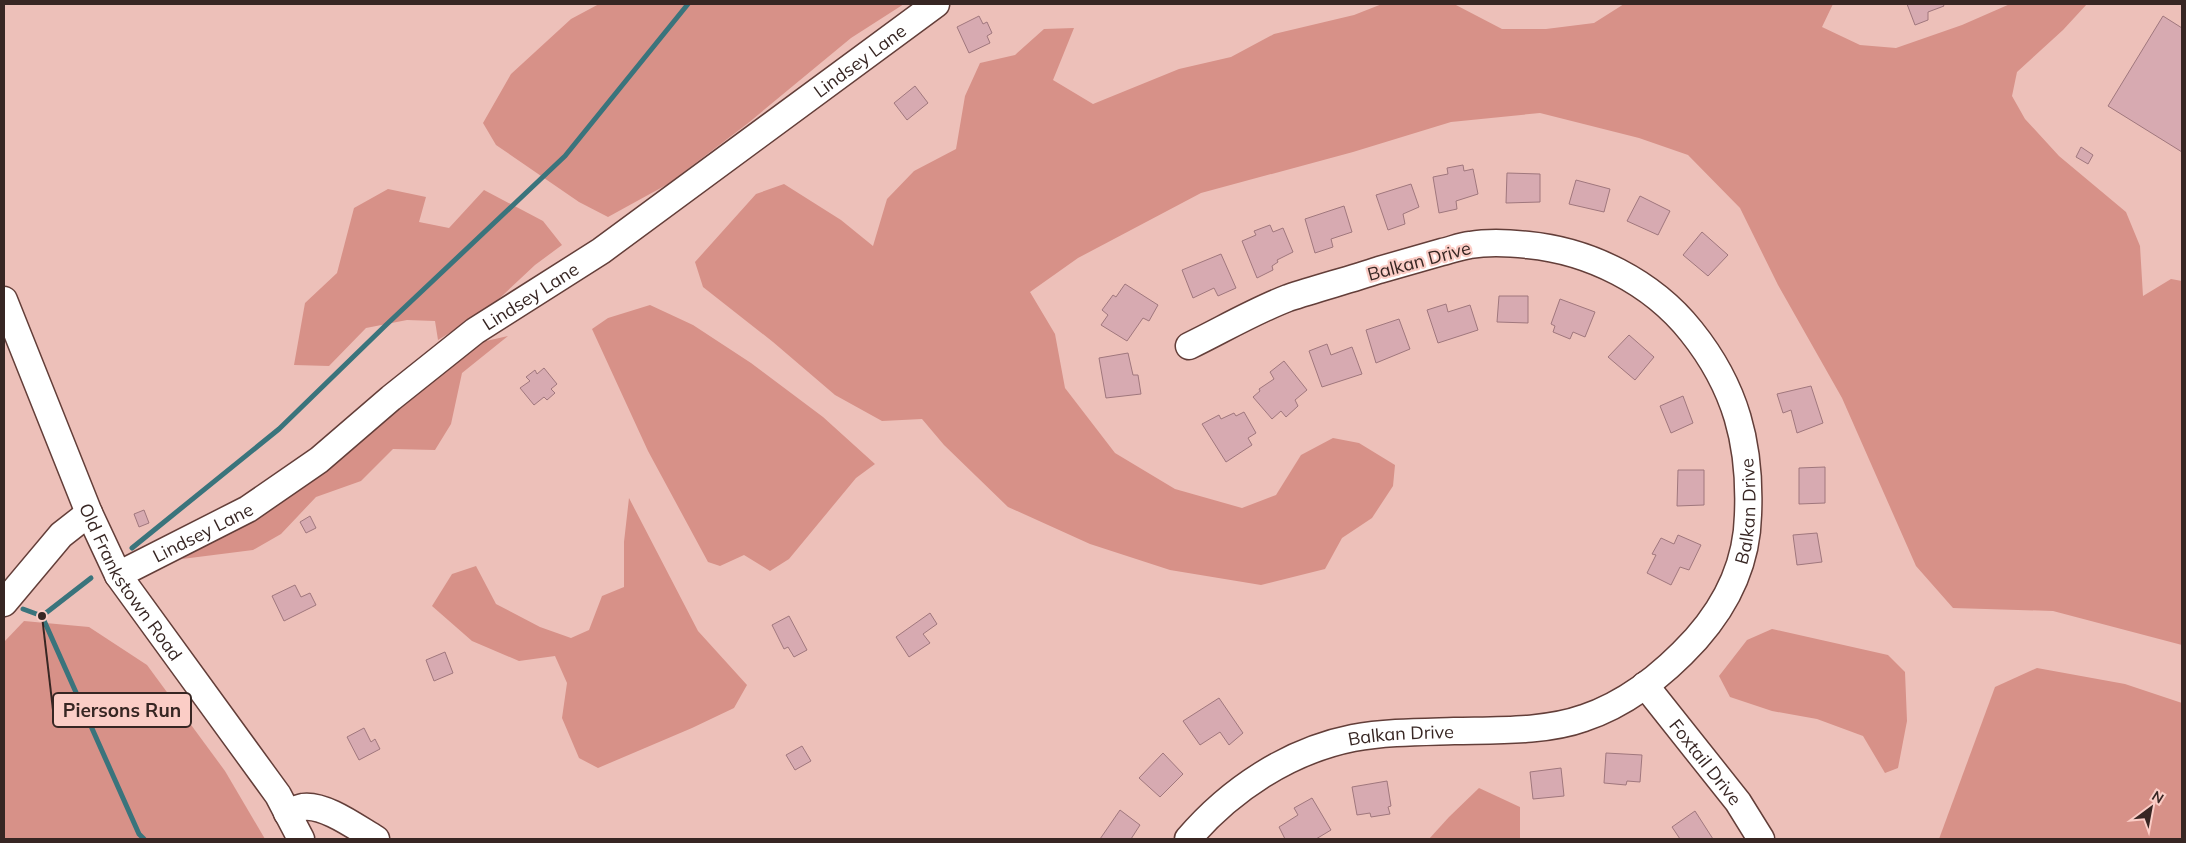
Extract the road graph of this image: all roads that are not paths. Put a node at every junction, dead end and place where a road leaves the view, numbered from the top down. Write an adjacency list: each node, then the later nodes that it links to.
1 (936, 4): 5 (street, Lindsey Lane)
2 (4, 300): 4 (street, Old Frankstown Road)
3 (1190, 346): 7 (street, Balkan Drive)
4 (89, 513): 5 (street, Old Frankstown Road); 6 (street)
5 (118, 575): 8 (street, Old Frankstown Road)
6 (4, 603)
7 (1645, 685): 11 (street, Balkan Drive); 12 (street, Foxtail Drive)
8 (287, 813): 9 (street, Old Frankstown Road); 10 (street)
9 (301, 839)
10 (376, 839)
11 (1188, 839)
12 (1761, 839)

